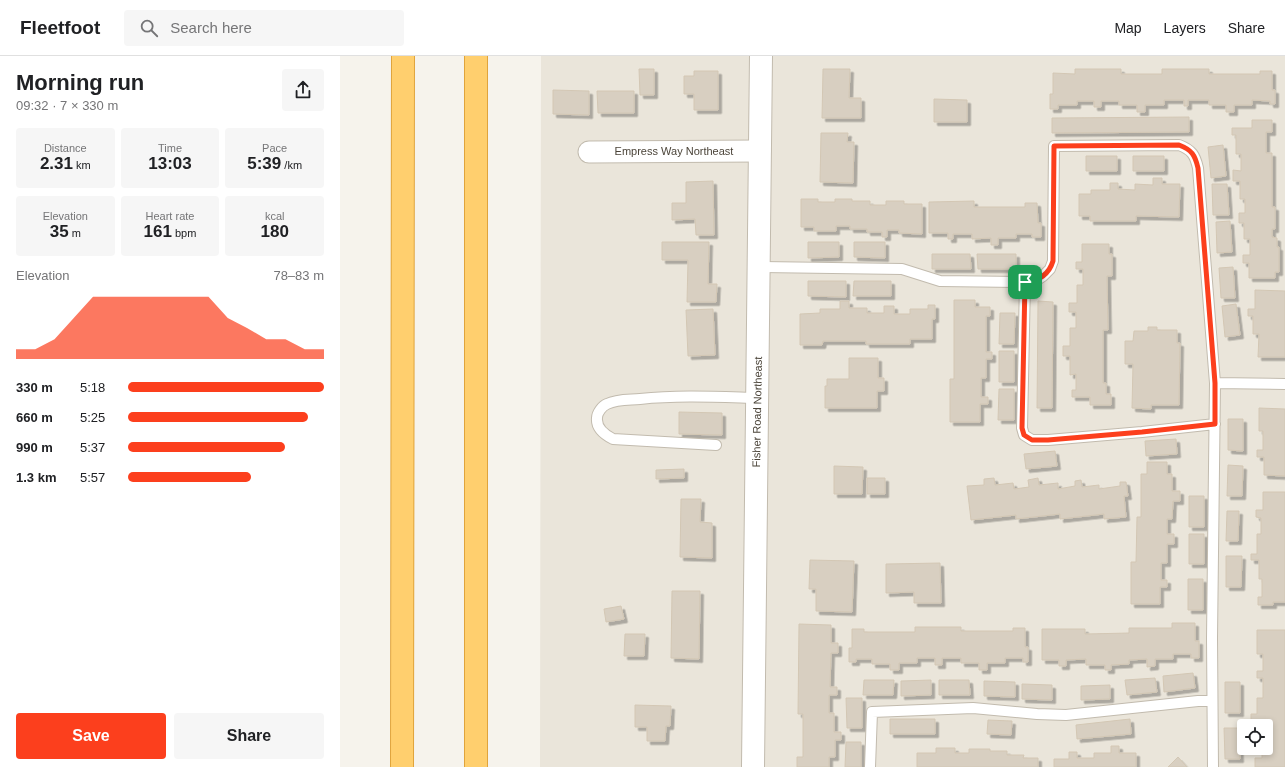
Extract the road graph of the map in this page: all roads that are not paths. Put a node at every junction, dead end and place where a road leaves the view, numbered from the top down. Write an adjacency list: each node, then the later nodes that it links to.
1 (403, 56): 14 (highway)
2 (476, 56): 15 (highway)
3 (761, 56): 4 (street, Fisher Road Northeast)
4 (760, 151): 5 (street, Empress Way Northeast); 6 (street, Fisher Road Northeast)
5 (589, 152)
6 (758, 267): 7 (lane); 10 (street, Fisher Road Northeast)
7 (1025, 282): 8 (lane); 11 (lane)
8 (1215, 383): 9 (lane); 11 (lane)
9 (1285, 384)
10 (758, 398): 12 (lane); 16 (street, Fisher Road Northeast)
11 (1215, 424): 13 (lane)
12 (716, 445)
13 (1212, 701): 17 (lane); 18 (lane)
14 (402, 767)
15 (476, 767)
16 (753, 767)
17 (870, 767)
18 (1213, 767)

